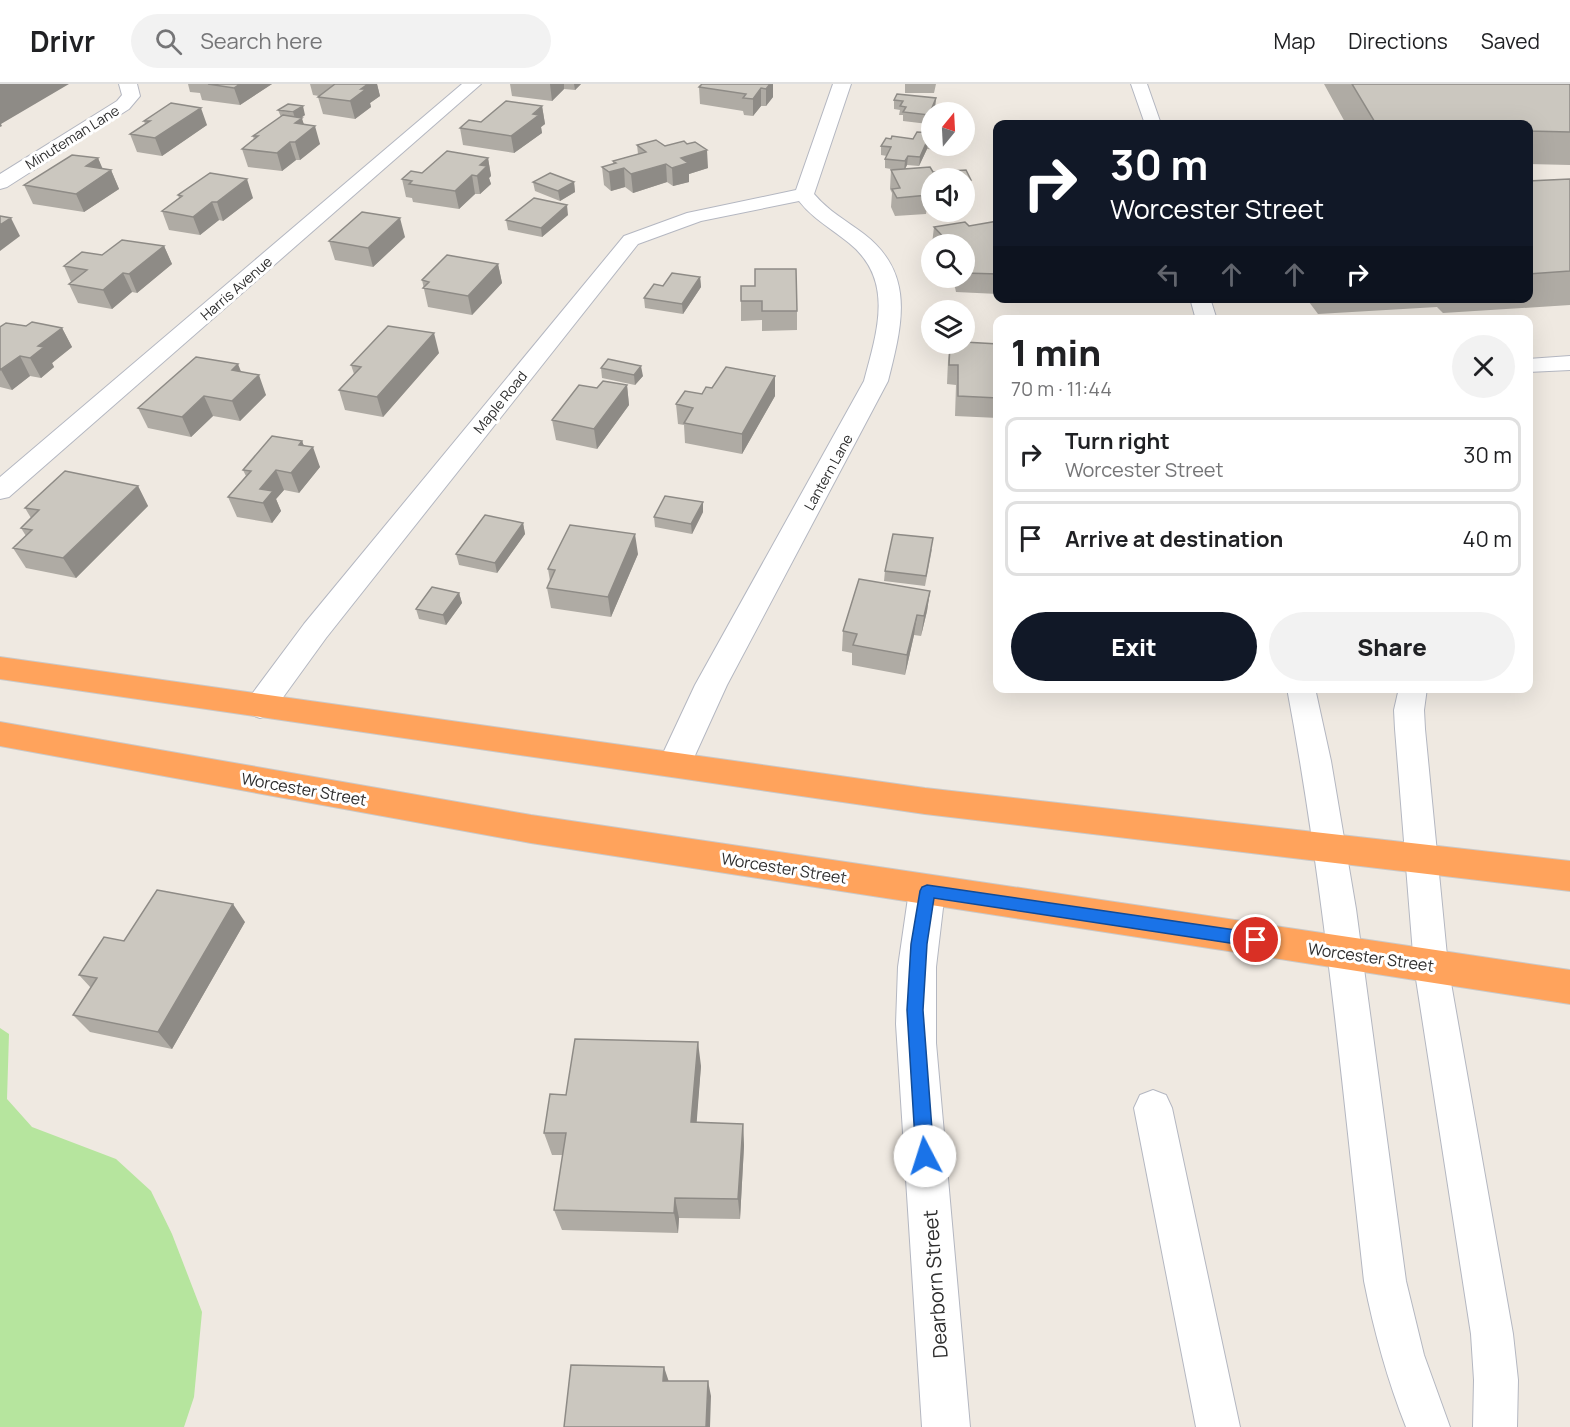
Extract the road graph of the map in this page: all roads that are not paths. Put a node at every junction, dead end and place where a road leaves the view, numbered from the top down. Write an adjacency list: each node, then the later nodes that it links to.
1 (128, 84): 6 (street, Minuteman Lane)
2 (472, 84): 10 (street, Harris Avenue)
3 (842, 84): 7 (street)
4 (1139, 84): 5 (lane)
5 (1152, 120)
6 (0, 183)
7 (804, 194): 14 (street, Maple Road); 16 (street, Lantern Lane)
8 (1570, 363): 9 (lane)
9 (1533, 366)
10 (0, 491)
11 (0, 668): 14 (highway)
12 (1302, 693): 17 (lane)
13 (1412, 693): 18 (lane)
14 (260, 706): 16 (highway)
15 (0, 734): 20 (highway, Worcester Street)
16 (675, 764): 17 (highway)
17 (1331, 849): 18 (highway); 21 (lane)
18 (1421, 859): 19 (highway); 22 (lane)
19 (1570, 876)
20 (927, 891): 21 (highway, Worcester Street); 25 (street, Dearborn Street)
21 (1345, 954): 22 (highway, Worcester Street); 27 (lane)
22 (1431, 966): 23 (highway, Worcester Street); 28 (lane)
23 (1570, 987)
24 (1153, 1108): 26 (lane)
25 (946, 1427)
26 (1218, 1427)
27 (1428, 1427)
28 (1495, 1427)

